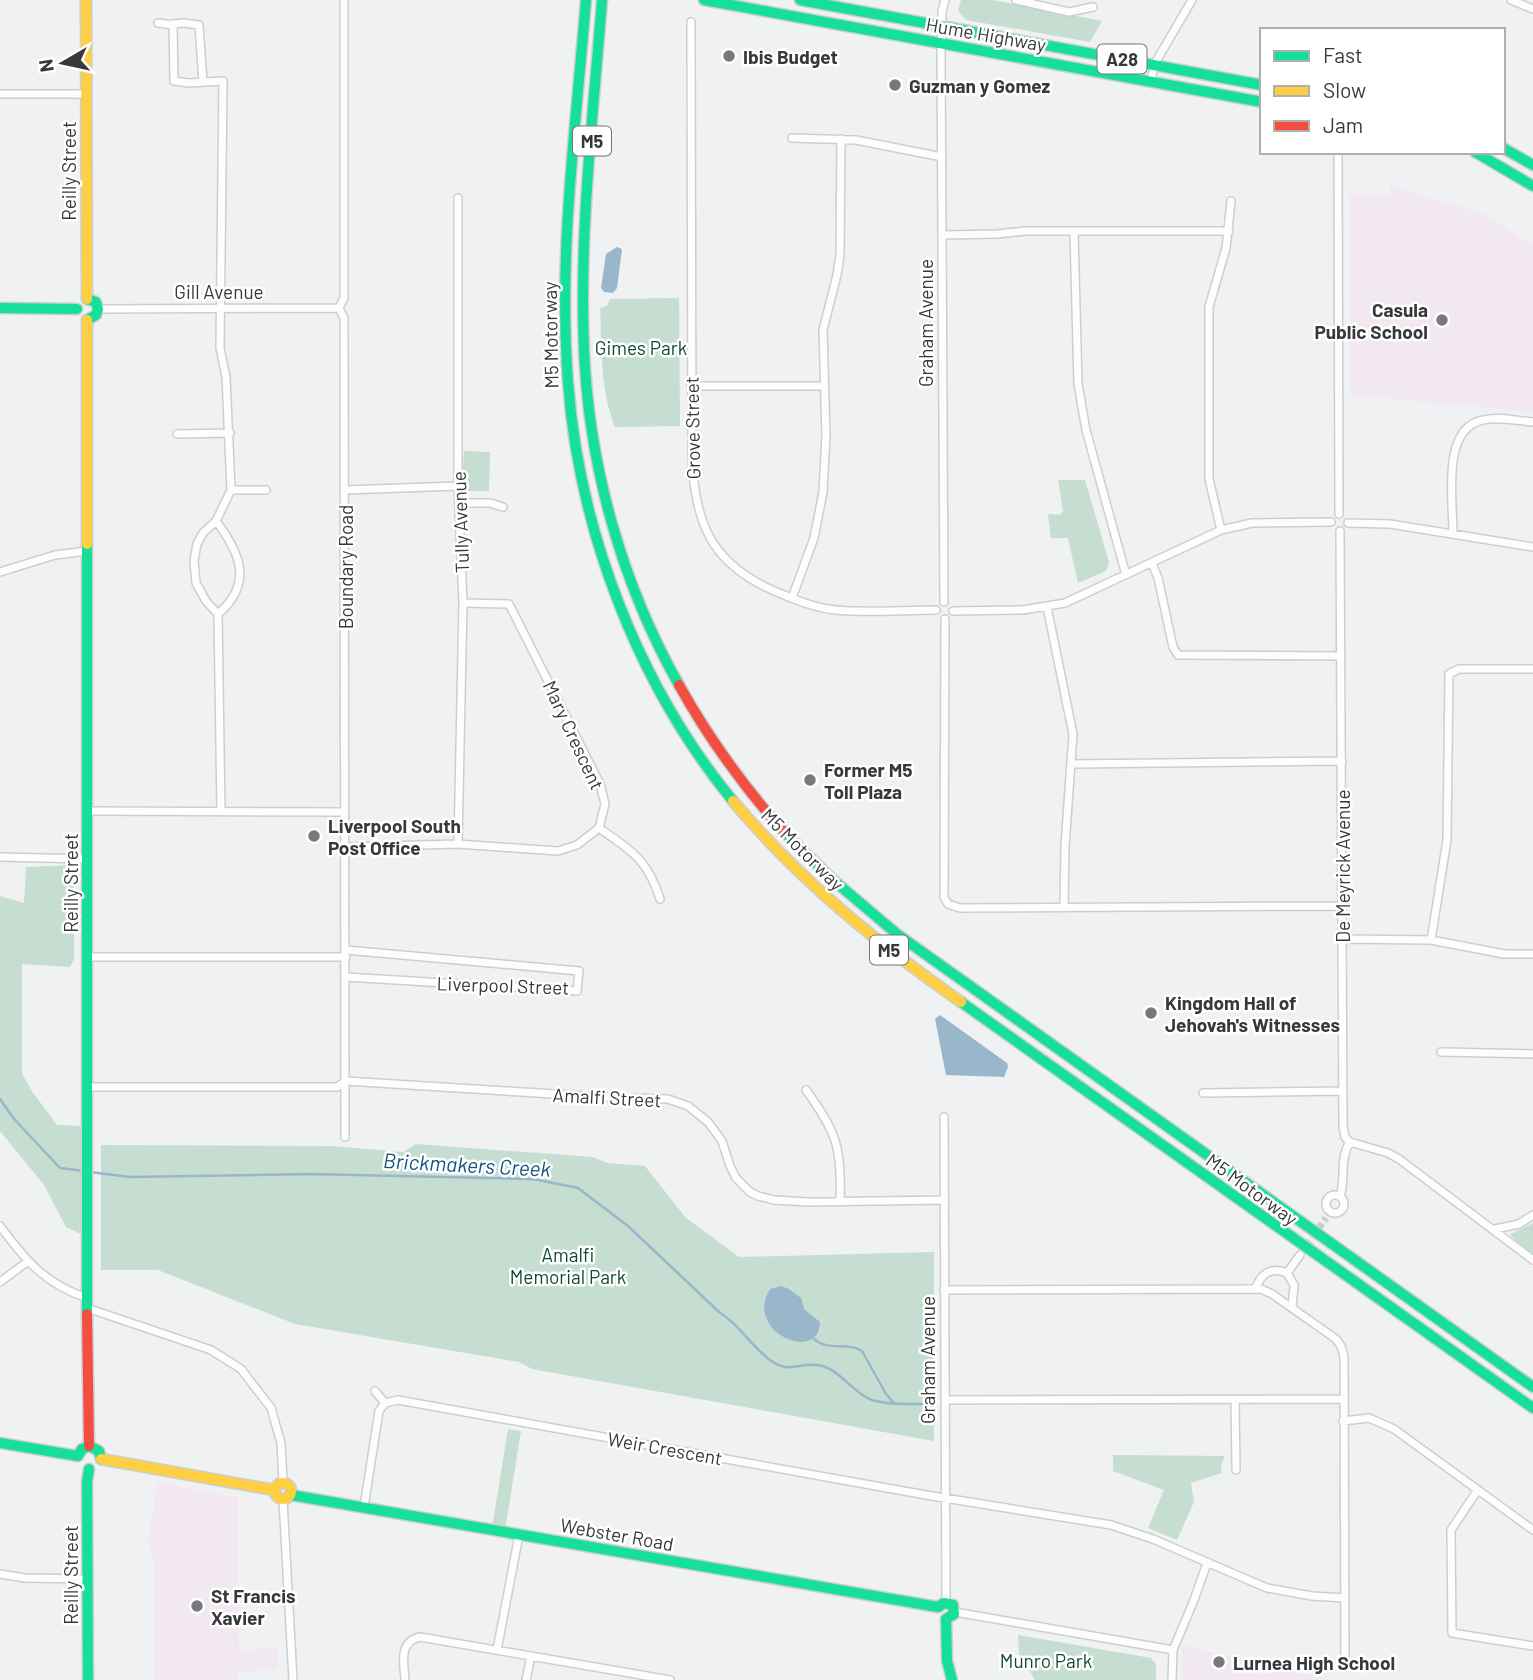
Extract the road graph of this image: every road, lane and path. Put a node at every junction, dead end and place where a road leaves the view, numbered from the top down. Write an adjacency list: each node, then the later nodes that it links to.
1 (86, 0): 23 (main road, Reilly Street)
2 (344, 0): 40 (street, Boundary Road)
3 (586, 0): 128 (main road, M5 Motorway / M5)
4 (602, 0): 122 (main road, M5 Motorway / M5)
5 (704, 0): 17 (main road, Hume Highway / A28)
6 (800, 0): 16 (main road, Hume Highway / A28)
7 (945, 0): 16 (street, Graham Avenue)
8 (1016, 0): 11 (street)
9 (1192, 0): 18 (street)
10 (1511, 0): 12 (street)
11 (1093, 6)
12 (1533, 9)
13 (691, 22): 45 (street, Grove Street)
14 (158, 23): 15 (street)
15 (172, 24): 19 (street); 19 (street)
16 (941, 25): 17 (street, Graham Avenue); 18 (main road, Hume Highway / A28)
17 (941, 44): 20 (main road, Hume Highway / A28); 30 (street, Graham Avenue)
18 (1154, 65): 20 (street); 21 (main road, Hume Highway / A28)
19 (203, 82): 39 (street)
20 (1152, 82): 24 (main road, Hume Highway / A28)
21 (1260, 85)
22 (0, 93): 23 (street)
23 (85, 94): 38 (main road, Reilly Street)
24 (1260, 102)
25 (792, 138): 26 (street)
26 (841, 139): 30 (street); 46 (street)
27 (1505, 149): 31 (main road)
28 (1338, 154): 56 (street)
29 (1478, 154): 32 (main road)
30 (942, 157): 37 (street, Graham Avenue)
31 (1533, 165)
32 (1533, 186)
33 (458, 198): 50 (street, Tully Avenue)
34 (1231, 201): 35 (street)
35 (1229, 230): 36 (street); 60 (street)
36 (1074, 232): 37 (street); 67 (street)
37 (942, 234): 69 (street, Graham Avenue)
38 (87, 299): 42 (main road); 43 (main road)
39 (220, 308): 40 (street, Gill Avenue); 43 (street, Gill Avenue); 48 (street)
40 (339, 308): 53 (street, Boundary Road)
41 (0, 309): 42 (main road)
42 (77, 309): 44 (main road)
43 (98, 309): 44 (main road)
44 (87, 320): 64 (main road, Reilly Street)
45 (691, 386): 46 (street); 68 (street, Grove Street)
46 (824, 386): 68 (street)
47 (1533, 422): 62 (street)
48 (230, 433): 49 (street); 51 (street)
49 (177, 434)
50 (458, 486): 53 (street); 54 (street, Tully Avenue)
51 (231, 490): 52 (street); 57 (street)
52 (266, 490)
53 (345, 490): 82 (street, Boundary Road)
54 (459, 503): 55 (street); 70 (street, Tully Avenue)
55 (503, 507)
56 (1339, 514): 58 (street); 59 (street)
57 (216, 521): 74 (street); 74 (street)
58 (1331, 522): 60 (street); 61 (street)
59 (1348, 523): 61 (street); 62 (street)
60 (1220, 530): 65 (street)
61 (1340, 531): 76 (street, De Meyrick Avenue)
62 (1453, 533): 63 (street)
63 (1533, 547)
64 (87, 551): 66 (street); 80 (main road, Reilly Street)
65 (1152, 563): 67 (street); 76 (street)
66 (0, 572)
67 (1126, 575): 71 (street)
68 (792, 598): 72 (street, Grove Street)
69 (944, 602): 72 (street); 73 (street)
70 (463, 604): 83 (street, Mary Crescent); 84 (street, Tully Avenue)
71 (1047, 607): 73 (street); 79 (street)
72 (936, 610): 75 (street)
73 (953, 611): 75 (street)
74 (218, 614): 81 (street)
75 (944, 619): 90 (street)
76 (1340, 656): 78 (street, De Meyrick Avenue)
77 (1533, 669): 92 (street)
78 (1342, 761): 79 (street); 89 (street, De Meyrick Avenue)
79 (1072, 764): 90 (street)
80 (87, 811): 81 (street); 87 (main road, Reilly Street)
81 (221, 812): 82 (street)
82 (345, 812): 85 (street, Boundary Road)
83 (599, 828): 84 (street); 88 (street)
84 (458, 845): 85 (street)
85 (346, 847): 93 (street, Boundary Road)
86 (0, 857): 87 (street)
87 (87, 859): 95 (main road, Reilly Street)
88 (660, 899)
89 (1342, 906): 90 (street); 91 (street, De Meyrick Avenue)
90 (1064, 907)
91 (1342, 939): 92 (street); 102 (street, De Meyrick Avenue)
92 (1431, 940): 94 (street)
93 (346, 954): 95 (street, Liverpool Street); 96 (street, Boundary Road); 96 (street, Liverpool Street)
94 (1533, 954)
95 (87, 957): 100 (main road, Reilly Street)
96 (346, 977): 99 (street, Boundary Road)
97 (1441, 1052): 98 (street)
98 (1533, 1054)
99 (346, 1081): 100 (street, Amalfi Street); 105 (street, Boundary Road); 109 (street, Amalfi Street)
100 (87, 1087): 120 (main road, Reilly Street)
101 (806, 1090): 109 (street)
102 (1343, 1091): 103 (street); 106 (street, De Meyrick Avenue)
103 (1203, 1093)
104 (944, 1117): 108 (street, Graham Avenue)
105 (345, 1137)
106 (1350, 1142): 107 (street, De Meyrick Avenue); 112 (street)
107 (1340, 1197): 107 (street)
108 (945, 1200): 109 (street, Amalfi Street); 119 (street, Graham Avenue)
109 (840, 1201)
110 (1533, 1215): 112 (street)
111 (0, 1226): 115 (street)
112 (1494, 1229): 114 (street)
113 (1300, 1255): 116 (street)
114 (1533, 1260)
115 (27, 1262): 117 (street); 120 (street)
116 (1287, 1273): 118 (street); 121 (street)
117 (0, 1282)
118 (1255, 1289): 119 (street); 121 (street)
119 (944, 1290): 125 (street, Graham Avenue)
120 (87, 1303): 131 (main road, Reilly Street); 136 (street)
121 (1292, 1307): 124 (street)
122 (1533, 1387)
123 (376, 1391): 127 (street)
124 (1343, 1399): 126 (street); 129 (street)
125 (944, 1400): 126 (street); 140 (street, Graham Avenue)
126 (1235, 1400): 135 (street)
127 (385, 1403): 140 (street, Weir Crescent); 141 (street)
128 (1533, 1408)
129 (1343, 1420): 138 (street); 147 (street)
130 (0, 1443): 132 (main road)
131 (89, 1446): 132 (main road); 133 (main road)
132 (78, 1456): 134 (main road)
133 (101, 1459): 134 (main road); 137 (main road)
134 (89, 1469): 146 (main road, Reilly Street)
135 (1236, 1470)
136 (283, 1482): 137 (main road); 139 (main road)
137 (274, 1490): 139 (main road)
138 (1476, 1491): 142 (street); 150 (street)
139 (287, 1497): 141 (main road, Webster Road); 157 (street)
140 (946, 1497): 144 (street, Weir Crescent); 148 (street, Graham Avenue)
141 (364, 1507): 143 (main road, Webster Road)
142 (1533, 1530)
143 (519, 1535): 148 (main road, Webster Road); 151 (street)
144 (1207, 1563): 147 (street, Weir Crescent); 152 (street)
145 (0, 1574): 146 (street)
146 (88, 1579): 156 (main road, Reilly Street)
147 (1345, 1598): 154 (street)
148 (942, 1605): 149 (main road)
149 (950, 1616): 152 (street); 161 (main road)
150 (1533, 1646)
151 (498, 1650): 153 (street); 158 (street)
152 (1173, 1650): 162 (street)
153 (531, 1656): 155 (street); 159 (street)
154 (1345, 1660)
155 (633, 1677): 160 (street)
156 (88, 1680)
157 (293, 1680)
158 (405, 1680)
159 (526, 1680)
160 (670, 1680)
161 (952, 1680)
162 (1172, 1680)

